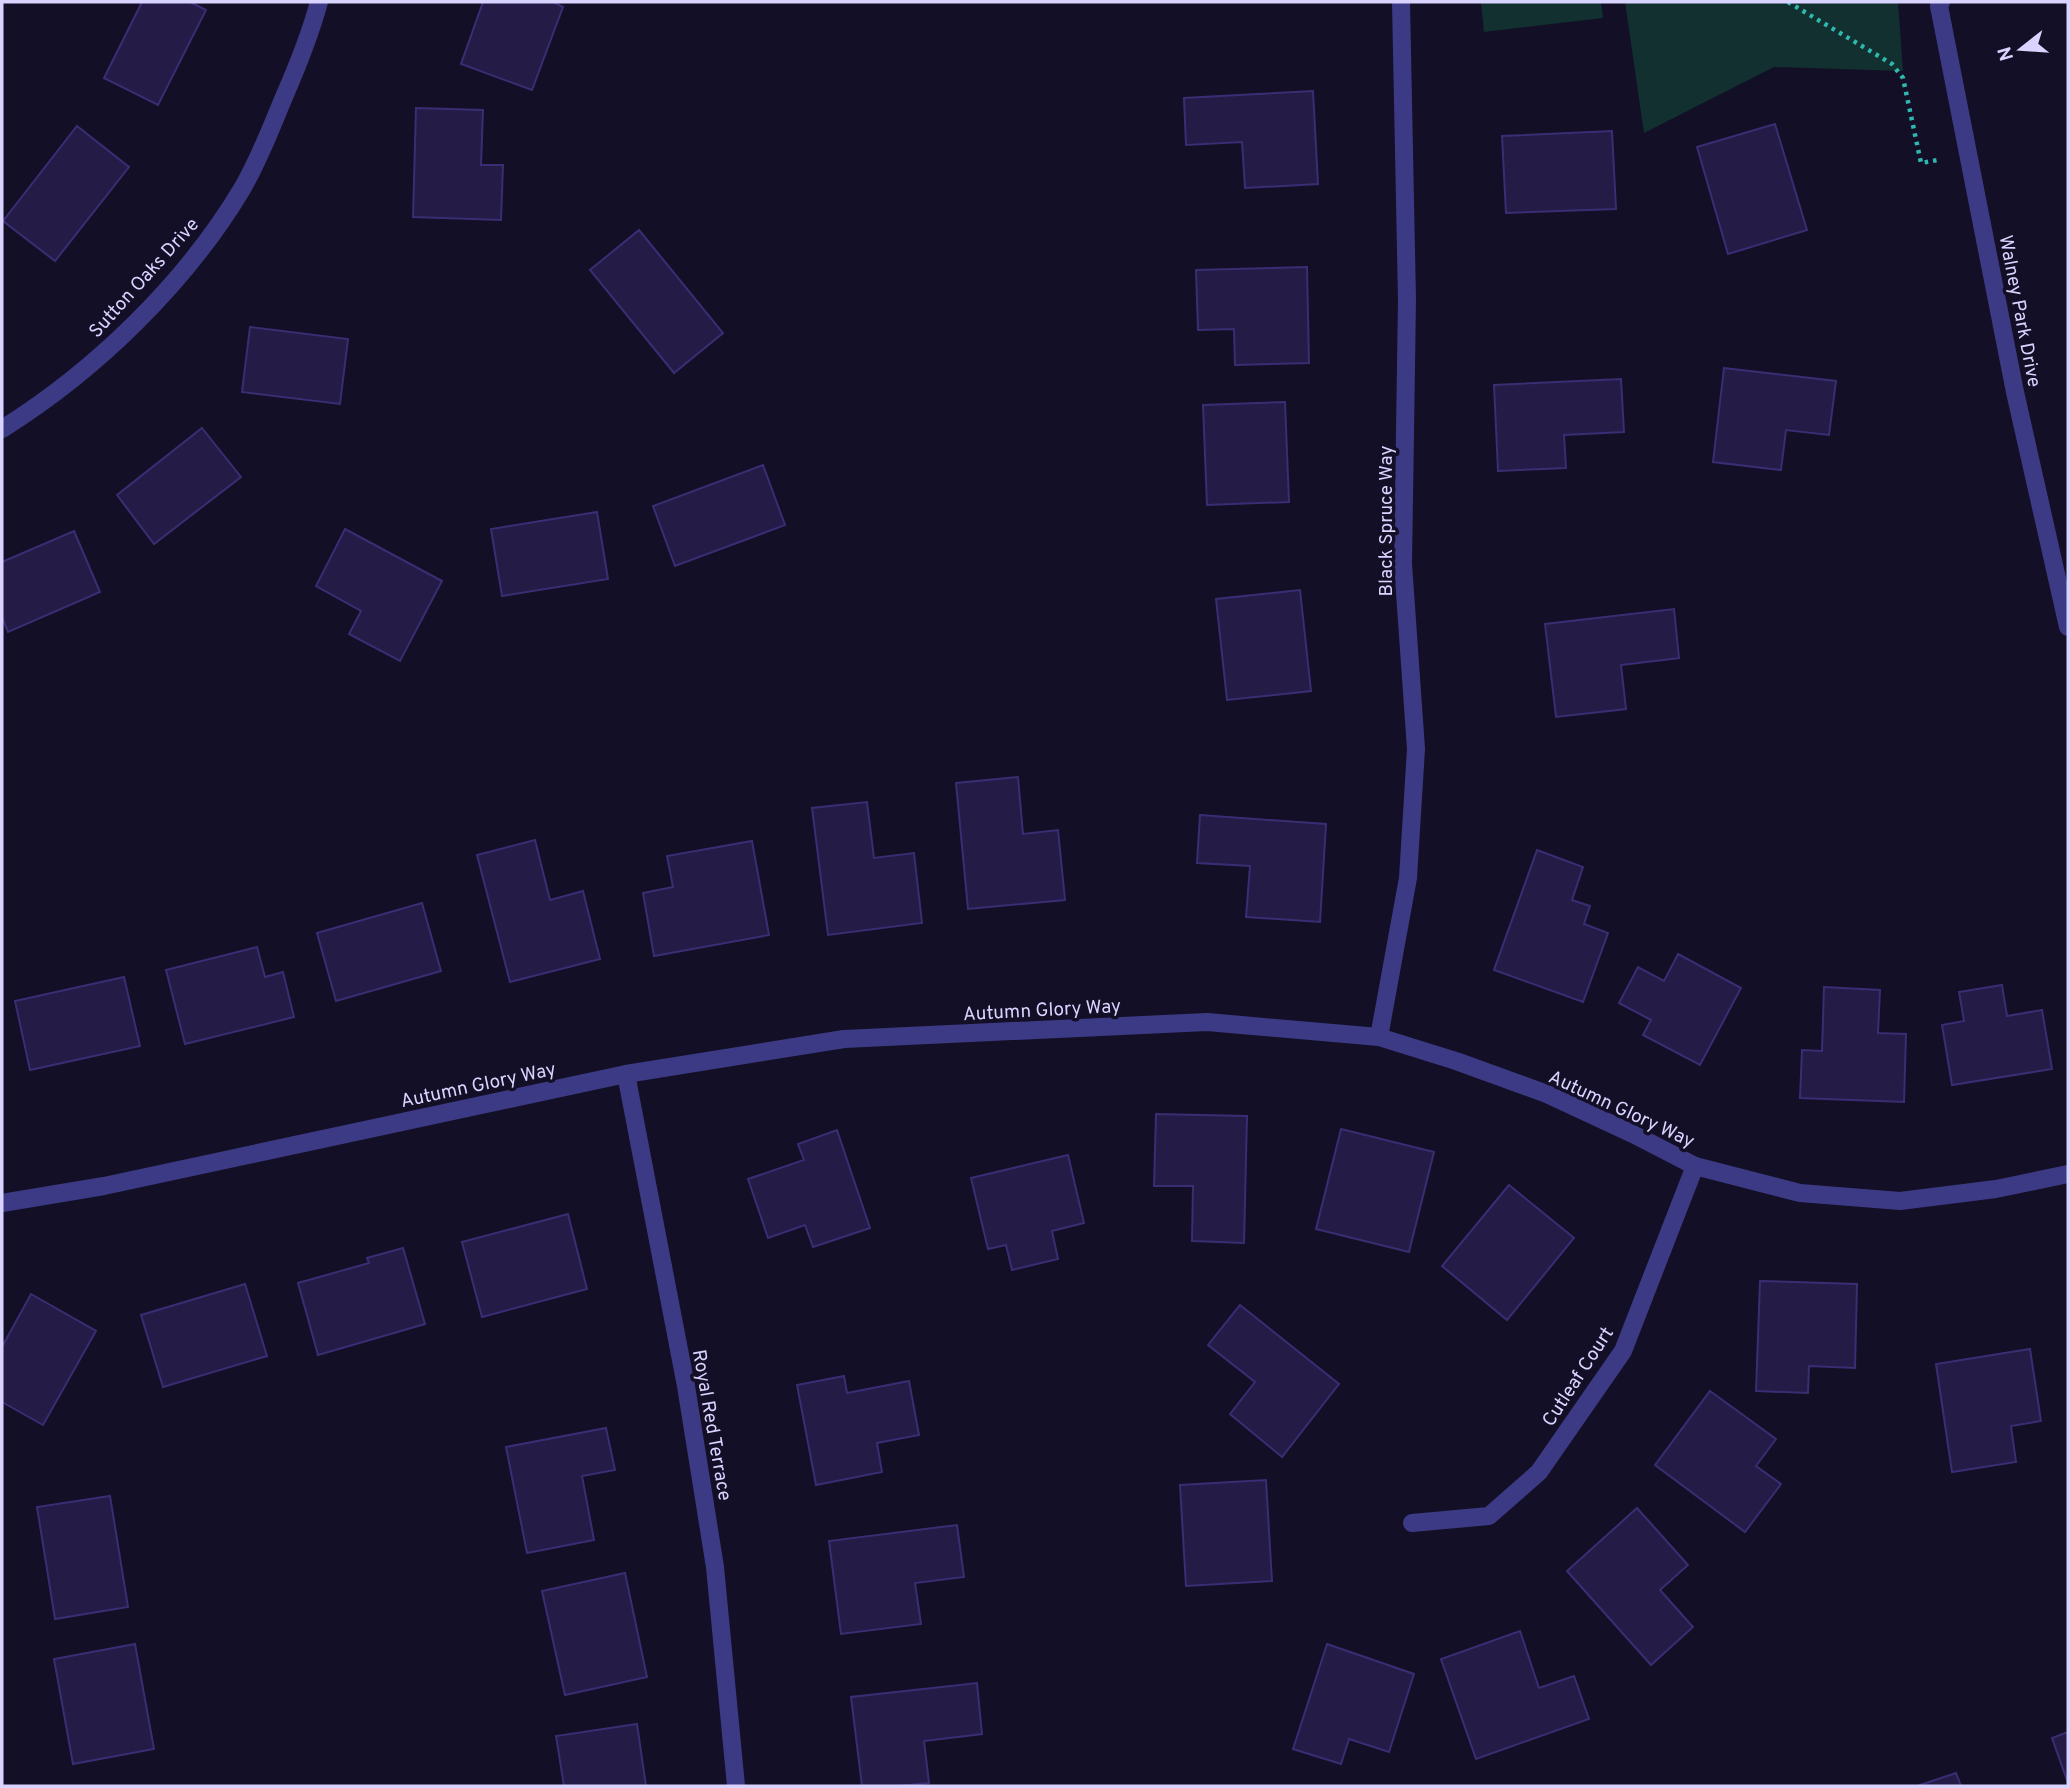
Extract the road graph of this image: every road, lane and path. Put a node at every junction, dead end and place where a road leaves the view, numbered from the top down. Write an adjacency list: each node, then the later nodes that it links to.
1 (319, 2): 6 (street, Sutton Oaks Drive)
2 (1401, 2): 8 (street, Black Spruce Way)
3 (1788, 2): 5 (path)
4 (1941, 2): 7 (street, Walney Park Drive)
5 (1938, 160)
6 (2, 429)
7 (2068, 627)
8 (1379, 1037): 9 (street, Autumn Glory Way); 10 (street, Autumn Glory Way)
9 (626, 1074): 12 (street, Autumn Glory Way); 14 (street, Royal Red Terrace)
10 (1695, 1166): 11 (street, Autumn Glory Way); 13 (street, Cutleaf Court)
11 (2068, 1174)
12 (2, 1203)
13 (1412, 1523)
14 (736, 1786)

